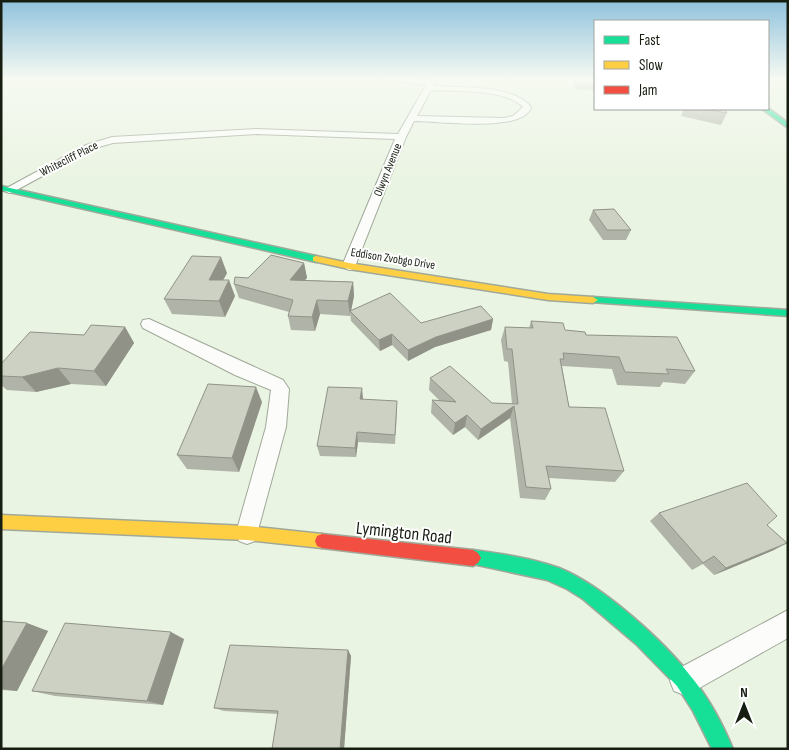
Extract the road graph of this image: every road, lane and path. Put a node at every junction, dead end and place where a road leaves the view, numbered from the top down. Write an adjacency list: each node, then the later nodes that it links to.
1 (414, 113): 4 (street, Olwyn Avenue)
2 (523, 113): 4 (street)
3 (771, 113): 5 (street)
4 (411, 118): 6 (street, Olwyn Avenue)
5 (785, 122)
6 (401, 137): 7 (street, Whitecliff Place); 8 (street, Olwyn Avenue)
7 (5, 189): 8 (street, Eddison Zvobgo Drive)
8 (349, 266): 9 (street, Eddison Zvobgo Drive)
9 (788, 313)
10 (149, 324): 12 (street)
11 (1, 522): 12 (street, Lymington Road)
12 (247, 533): 14 (street, Lymington Road)
13 (788, 623): 14 (street)
14 (684, 681): 15 (street, Lymington Road)
15 (723, 749)

